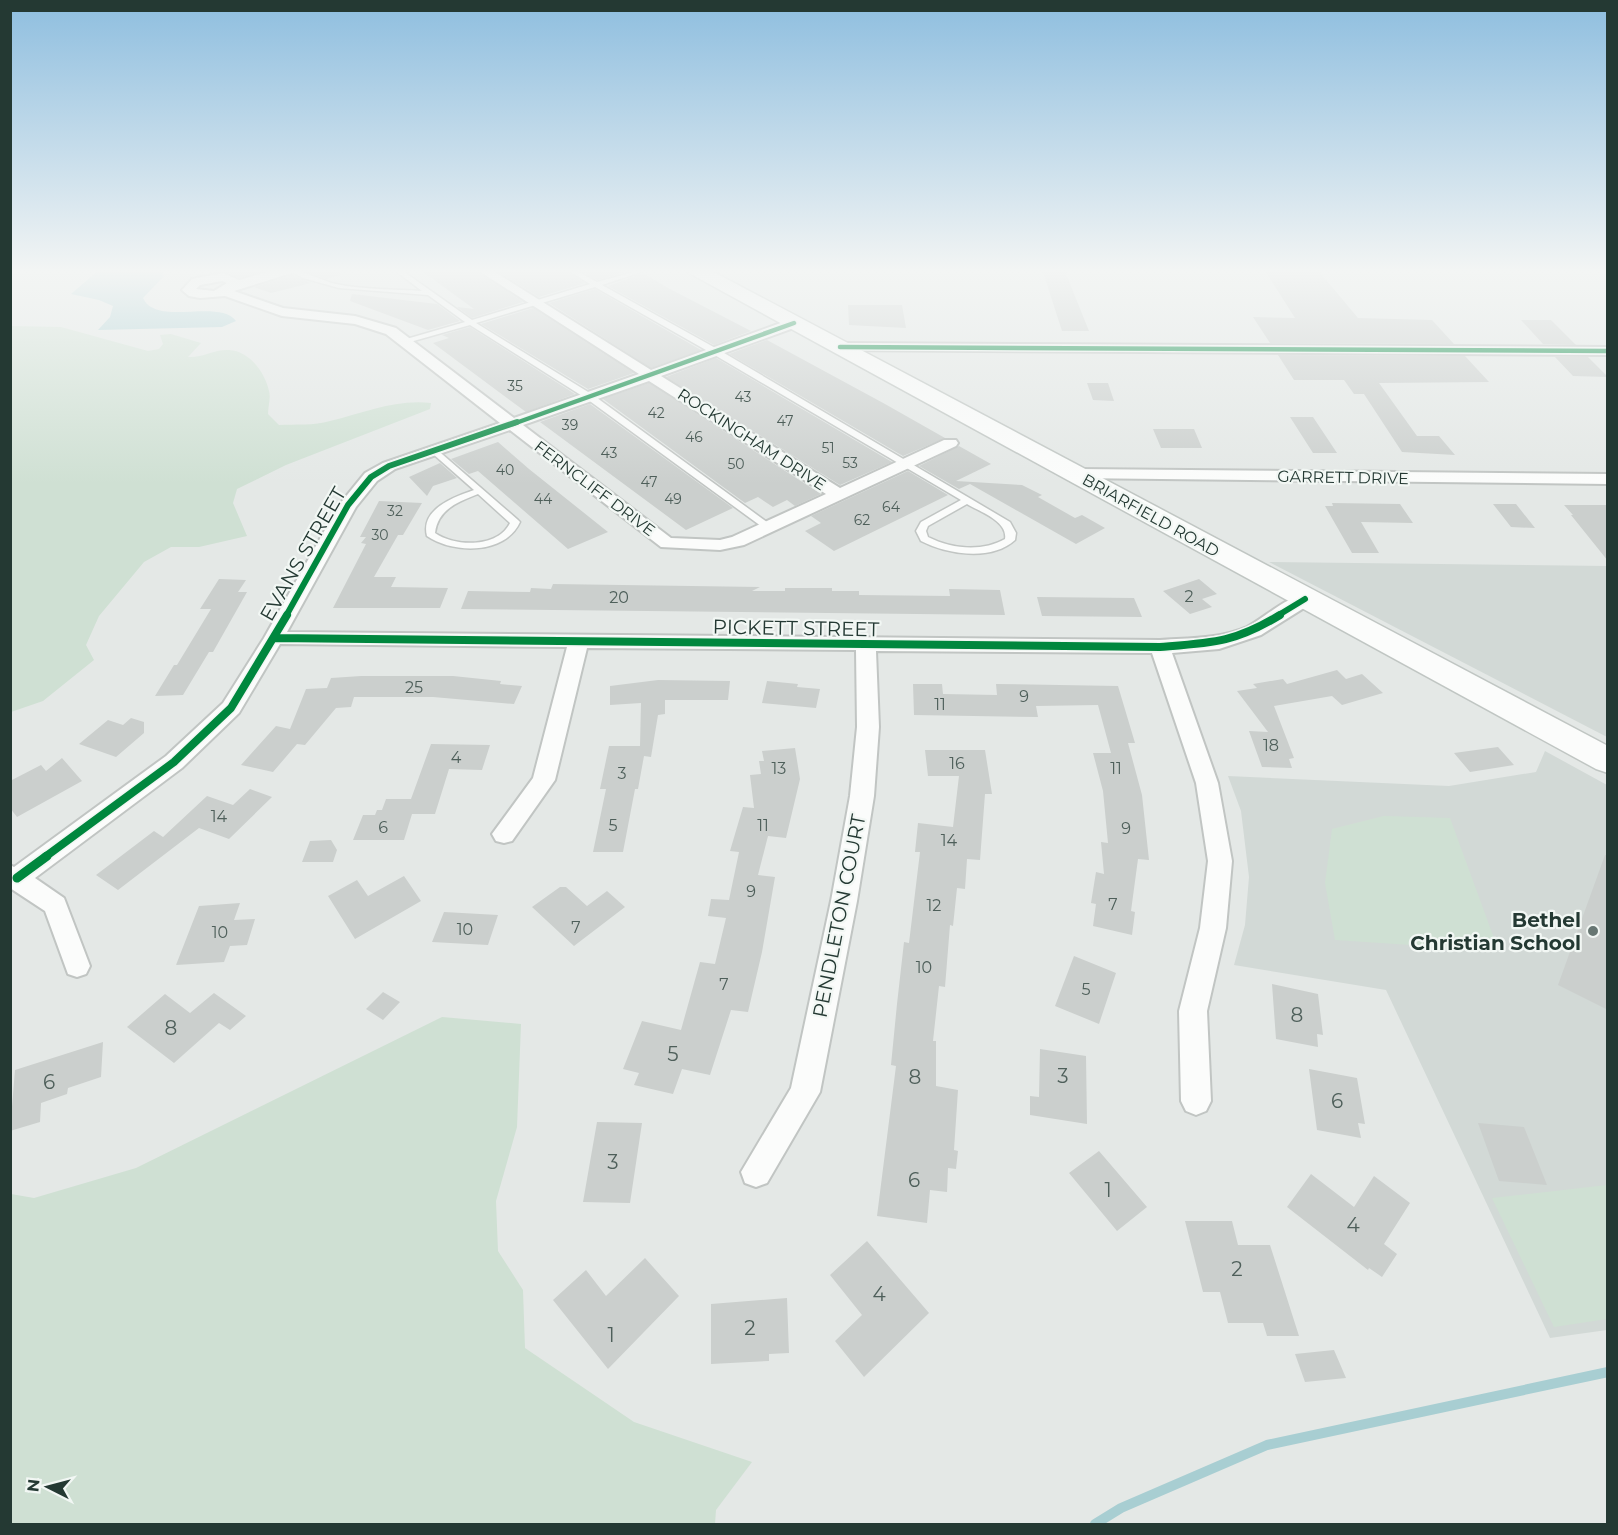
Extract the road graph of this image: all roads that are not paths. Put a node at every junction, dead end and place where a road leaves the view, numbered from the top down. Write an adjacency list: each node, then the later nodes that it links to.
1 (410, 341): 7 (lane)
2 (501, 341): 12 (lane)
3 (596, 341): 11 (street, ROCKINGHAM DRIVE)
4 (696, 341): 10 (lane)
5 (747, 341): 10 (street, EVANS STREET)
6 (828, 341): 8 (main road, BRIARFIELD ROAD)
7 (406, 342): 13 (street, FERNCLIFF DRIVE)
8 (840, 347): 9 (street); 17 (main road, BRIARFIELD ROAD)
9 (1608, 351)
10 (716, 352): 11 (street, EVANS STREET); 16 (lane)
11 (652, 375): 12 (street, EVANS STREET); 20 (street, ROCKINGHAM DRIVE)
12 (590, 397): 13 (street, EVANS STREET); 22 (lane)
13 (512, 424): 15 (street, EVANS STREET); 22 (street, FERNCLIFF DRIVE)
14 (950, 443): 16 (street, FERNCLIFF DRIVE)
15 (435, 451): 19 (lane); 24 (street, EVANS STREET)
16 (907, 463): 20 (street, FERNCLIFF DRIVE); 21 (lane)
17 (1078, 474): 18 (street, GARRETT DRIVE); 23 (main road, BRIARFIELD ROAD)
18 (1608, 479)
19 (479, 490): 19 (lane)
20 (838, 494): 22 (street, FERNCLIFF DRIVE)
21 (968, 500): 21 (lane)
22 (768, 527)
23 (1305, 599): 27 (street, PICKETT STREET); 28 (main road, BRIARFIELD ROAD)
24 (274, 638): 25 (street, PICKETT STREET); 30 (street, EVANS STREET)
25 (578, 642): 26 (street, PICKETT STREET); 29 (street)
26 (866, 645): 27 (street, PICKETT STREET); 33 (street, PENDLETON COURT)
27 (1160, 647): 32 (street)
28 (1608, 761)
29 (504, 834)
30 (14, 877): 31 (street, EVANS STREET)
31 (77, 966)
32 (1196, 1101)
33 (756, 1172)

